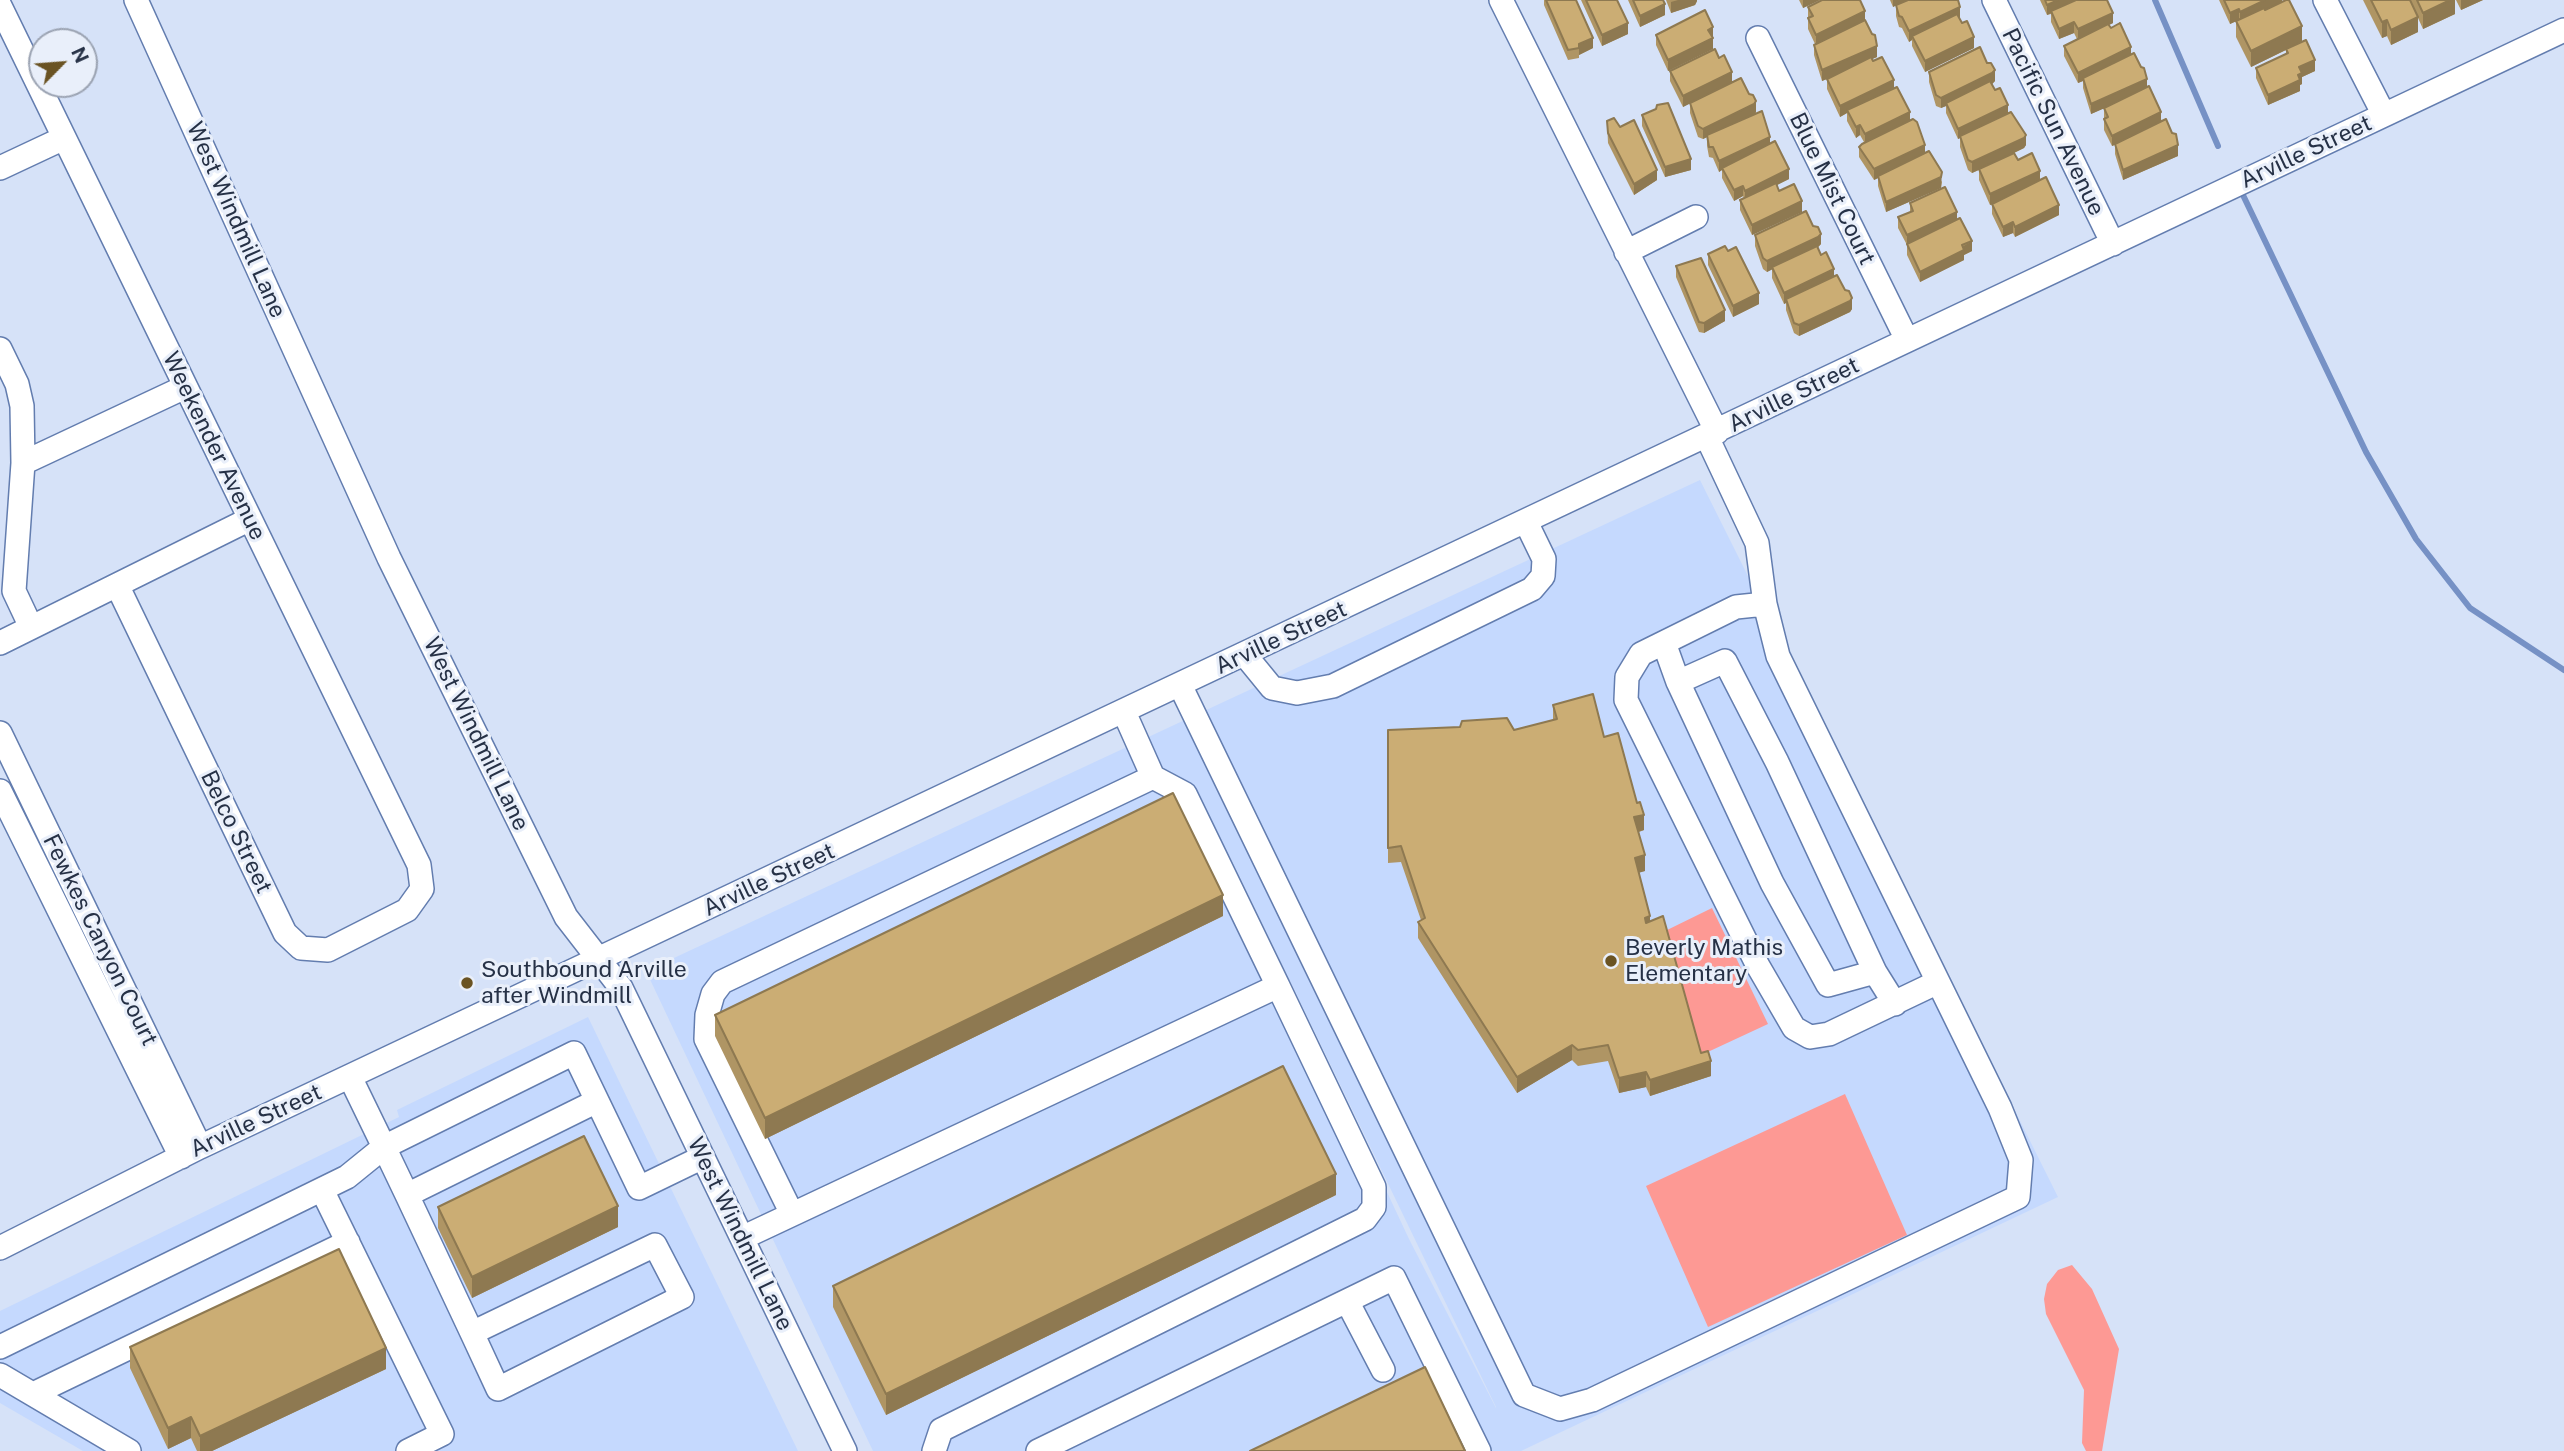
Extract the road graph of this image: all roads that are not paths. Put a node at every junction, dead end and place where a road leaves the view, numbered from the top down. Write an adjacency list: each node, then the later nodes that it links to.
1 (136, 0): 35 (street, West Windmill Lane)
2 (1501, 0): 13 (street)
3 (1994, 0): 12 (street, Pacific Sun Avenue)
4 (2325, 0): 8 (street)
5 (0, 6): 9 (street, Weekender Avenue)
6 (2564, 30): 8 (street, Arville Street)
7 (1758, 38): 14 (street, Blue Mist Court)
8 (2384, 115): 12 (street, Arville Street)
9 (64, 138): 10 (street); 16 (street, Weekender Avenue)
10 (0, 169)
11 (1696, 217): 13 (street)
12 (2113, 244): 14 (street, Arville Street)
13 (1626, 252): 17 (street)
14 (1907, 340): 17 (street, Arville Street)
15 (0, 349): 18 (street)
16 (185, 387): 18 (street); 19 (street, Weekender Avenue)
17 (1712, 435): 20 (street, Arville Street); 22 (street)
18 (23, 463): 23 (street)
19 (250, 519): 21 (street); 34 (street, Weekender Avenue)
20 (1526, 522): 26 (street, Arville Street); 26 (street)
21 (117, 584): 23 (street); 34 (street, Belco Street)
22 (1765, 604): 25 (street); 37 (street)
23 (31, 627): 24 (street)
24 (0, 643)
25 (1664, 643): 27 (street); 41 (street)
26 (1245, 655): 28 (street, Arville Street)
27 (1678, 682): 36 (street); 36 (street)
28 (1180, 685): 29 (street, Arville Street); 37 (street)
29 (1124, 712): 31 (street); 35 (street, Arville Street)
30 (0, 733): 32 (street, Fewkes Canyon Court)
31 (1153, 777): 39 (street); 49 (street)
32 (23, 782): 33 (street); 38 (street, Fewkes Canyon Court)
33 (0, 792): 40 (street, Fewkes Canyon Court)
34 (422, 888)
35 (599, 960): 42 (street, Arville Street); 46 (street, West Windmill Lane)
36 (1875, 972): 41 (street)
37 (1938, 982): 41 (street)
38 (122, 986): 40 (street); 45 (street, Fewkes Canyon Court)
39 (1278, 986): 49 (street); 62 (street)
40 (101, 996): 45 (street, Fewkes Canyon Court)
41 (1895, 1004)
42 (350, 1077): 44 (street); 45 (street, Arville Street)
43 (597, 1101): 44 (street); 46 (street); 48 (street)
44 (384, 1147): 47 (street); 48 (street)
45 (190, 1152): 52 (street, Arville Street)
46 (703, 1157): 50 (street, West Windmill Lane)
47 (322, 1189): 51 (street); 55 (street)
48 (407, 1195): 54 (street)
49 (792, 1214): 50 (street)
50 (742, 1238): 61 (street, West Windmill Lane)
51 (348, 1242): 58 (street); 60 (street)
52 (0, 1248)
53 (1347, 1301): 56 (street); 63 (street); 64 (street)
54 (472, 1333): 54 (street)
55 (0, 1346)
56 (1383, 1370)
57 (0, 1376): 58 (street)
58 (33, 1394): 59 (street)
59 (129, 1451)
60 (408, 1451)
61 (845, 1451)
62 (934, 1451)
63 (1038, 1451)
64 (1479, 1451)

